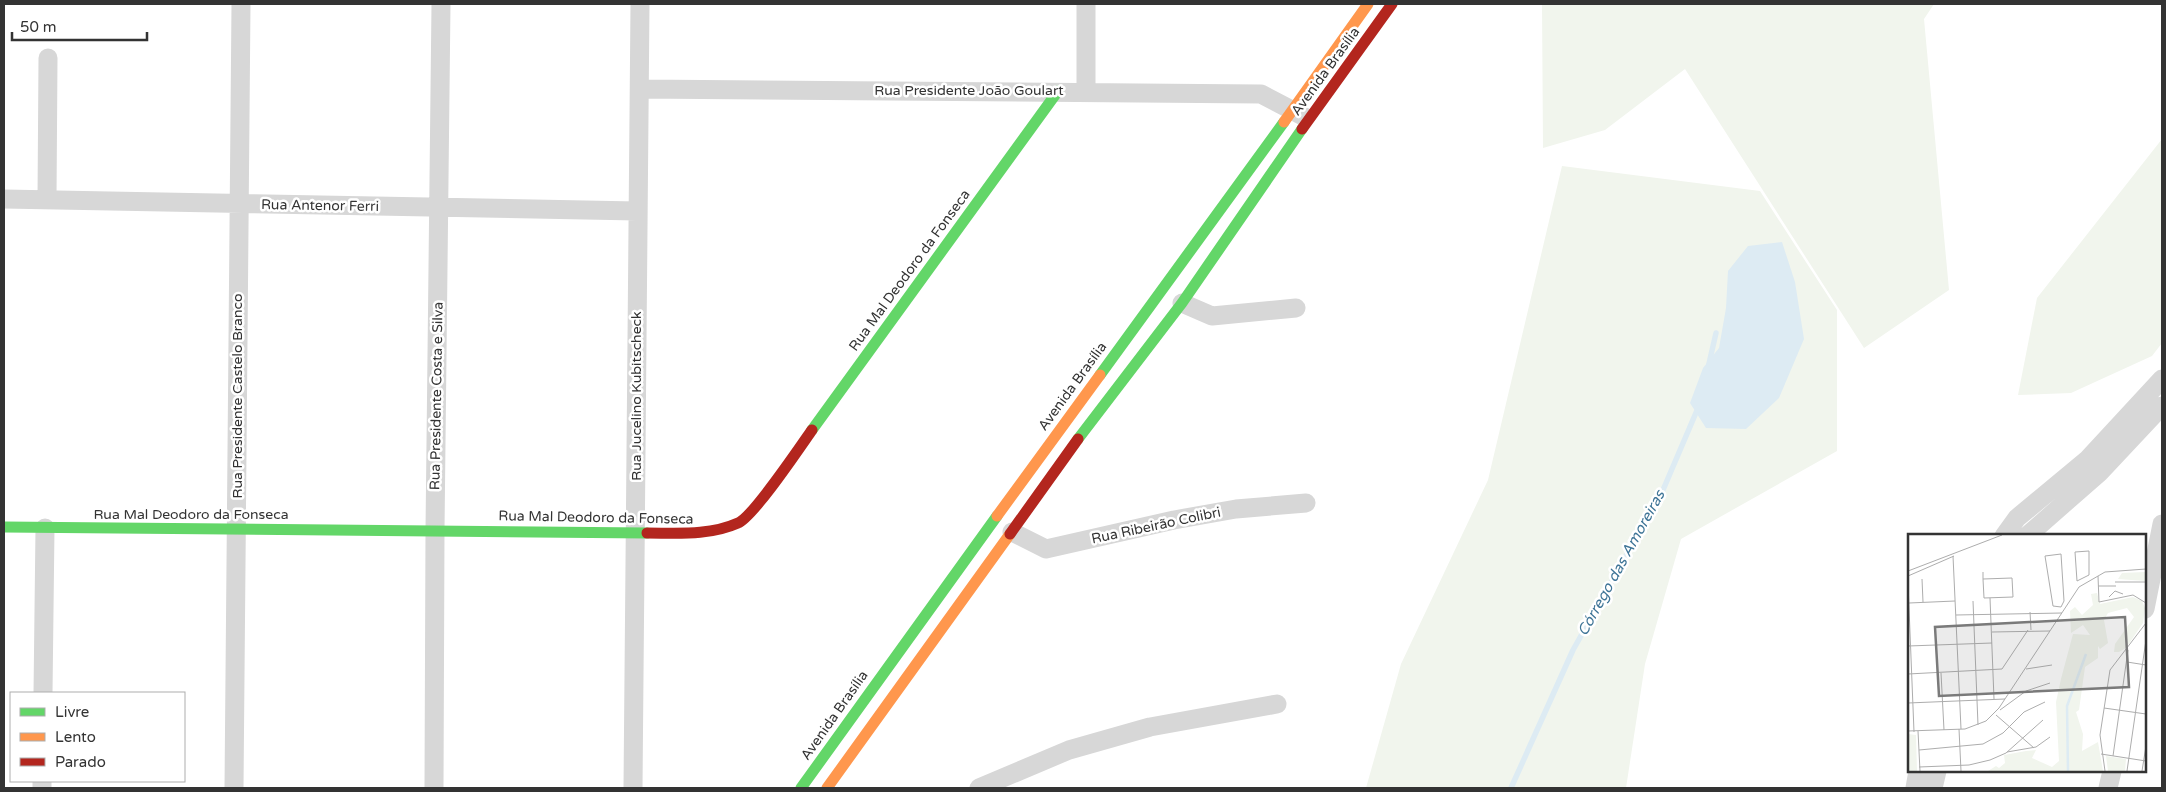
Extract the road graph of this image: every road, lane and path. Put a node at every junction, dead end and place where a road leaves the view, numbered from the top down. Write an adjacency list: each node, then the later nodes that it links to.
1 (241, 4): 14 (street, Rua Presidente Castelo Branco)
2 (441, 4): 15 (street, Rua Presidente Costa e Silva)
3 (640, 4): 8 (street, Rua Jucelino Kubitscheck)
4 (1086, 4): 10 (street)
5 (1368, 4): 11 (main road, Avenida Brasília)
6 (1392, 4): 11 (main road, Avenida Brasília)
7 (48, 58): 13 (street)
8 (640, 89): 9 (street, Rua Presidente João Goulart); 16 (street, Rua Jucelino Kubitscheck)
9 (1058, 91): 10 (street, Rua Presidente João Goulart); 27 (main road, Rua Mal Deodoro da Fonseca)
10 (1086, 91): 11 (street, Rua Presidente João Goulart)
11 (1301, 115): 17 (main road, Avenida Brasília); 40 (main road, Avenida Brasília)
12 (4, 199): 13 (street, Rua Antenor Ferri)
13 (47, 199): 14 (street, Rua Antenor Ferri)
14 (238, 204): 15 (street, Rua Antenor Ferri); 25 (street, Rua Presidente Castelo Branco)
15 (439, 206): 16 (street, Rua Antenor Ferri); 26 (street, Rua Presidente Costa e Silva)
16 (637, 211): 27 (street, Rua Jucelino Kubitscheck)
17 (1182, 303): 18 (street); 28 (main road, Avenida Brasília)
18 (1296, 308)
19 (2162, 379): 29 (street)
20 (2162, 406): 30 (street)
21 (1306, 503): 28 (street, Rua Ribeirão Colibri)
22 (2162, 524): 31 (street)
23 (4, 527): 24 (main road, Rua Mal Deodoro da Fonseca)
24 (45, 528): 25 (main road, Rua Mal Deodoro da Fonseca); 32 (street)
25 (236, 529): 26 (main road, Rua Mal Deodoro da Fonseca); 37 (street, Rua Presidente Castelo Branco)
26 (435, 530): 27 (main road, Rua Mal Deodoro da Fonseca); 38 (street, Rua Presidente Costa e Silva)
27 (635, 532): 39 (street, Rua Jucelino Kubitscheck)
28 (1012, 532): 41 (main road, Avenida Brasília)
29 (2005, 534)
30 (2029, 534)
31 (2146, 604)
32 (43, 692)
33 (1277, 704): 42 (street)
34 (1918, 772): 43 (street)
35 (1936, 772): 44 (street)
36 (2112, 772): 45 (street)
37 (234, 788)
38 (434, 788)
39 (633, 788)
40 (801, 788)
41 (827, 788)
42 (979, 788)
43 (1915, 788)
44 (1933, 788)
45 (2108, 788)

